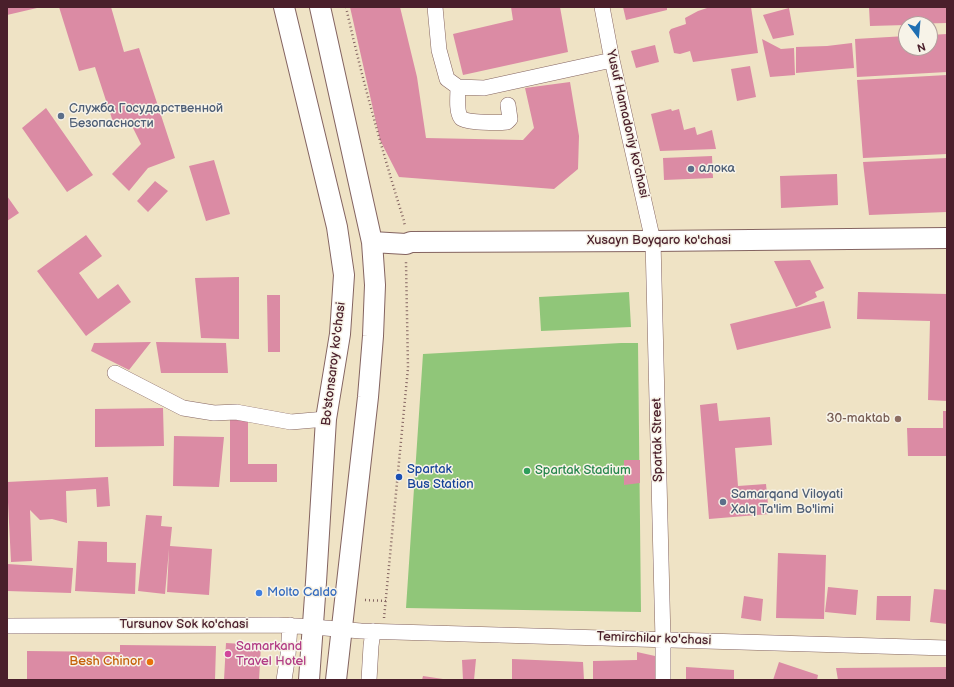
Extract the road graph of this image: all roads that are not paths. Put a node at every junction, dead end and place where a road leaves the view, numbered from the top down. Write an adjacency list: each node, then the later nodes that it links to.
1 (284, 7): 12 (main road, Bo'stonsaroy ko'chasi)
2 (320, 7): 10 (main road)
3 (435, 7): 6 (street)
4 (602, 7): 5 (street, Yusuf Hamadoniy ko'chasi)
5 (612, 60): 6 (street); 9 (street, Yusuf Hamadoniy ko'chasi)
6 (458, 87): 7 (street)
7 (508, 105)
8 (947, 238): 9 (main road, Xusayn Boyqaro ko'chasi)
9 (653, 241): 10 (main road, Xusayn Boyqaro ko'chasi); 18 (street, Spartak Street)
10 (372, 242): 16 (main road)
11 (115, 374): 12 (street)
12 (326, 419): 15 (main road, Bo'stonsaroy ko'chasi)
13 (290, 625): 14 (street, Tursunov Sok ko'chasi); 15 (street, Tursunov Sok ko'chasi); 20 (street)
14 (7, 626)
15 (313, 626): 16 (street, Tursunov Sok ko'chasi); 21 (main road, Bo'stonsaroy ko'chasi)
16 (341, 630): 17 (street, Tursunov Sok ko'chasi); 22 (main road)
17 (367, 631): 18 (street, Temirchilar ko'chasi); 23 (street)
18 (663, 640): 19 (street, Temirchilar ko'chasi); 24 (street, Spartak Street)
19 (947, 648)
20 (284, 680)
21 (309, 680)
22 (336, 680)
23 (369, 680)
24 (663, 680)

